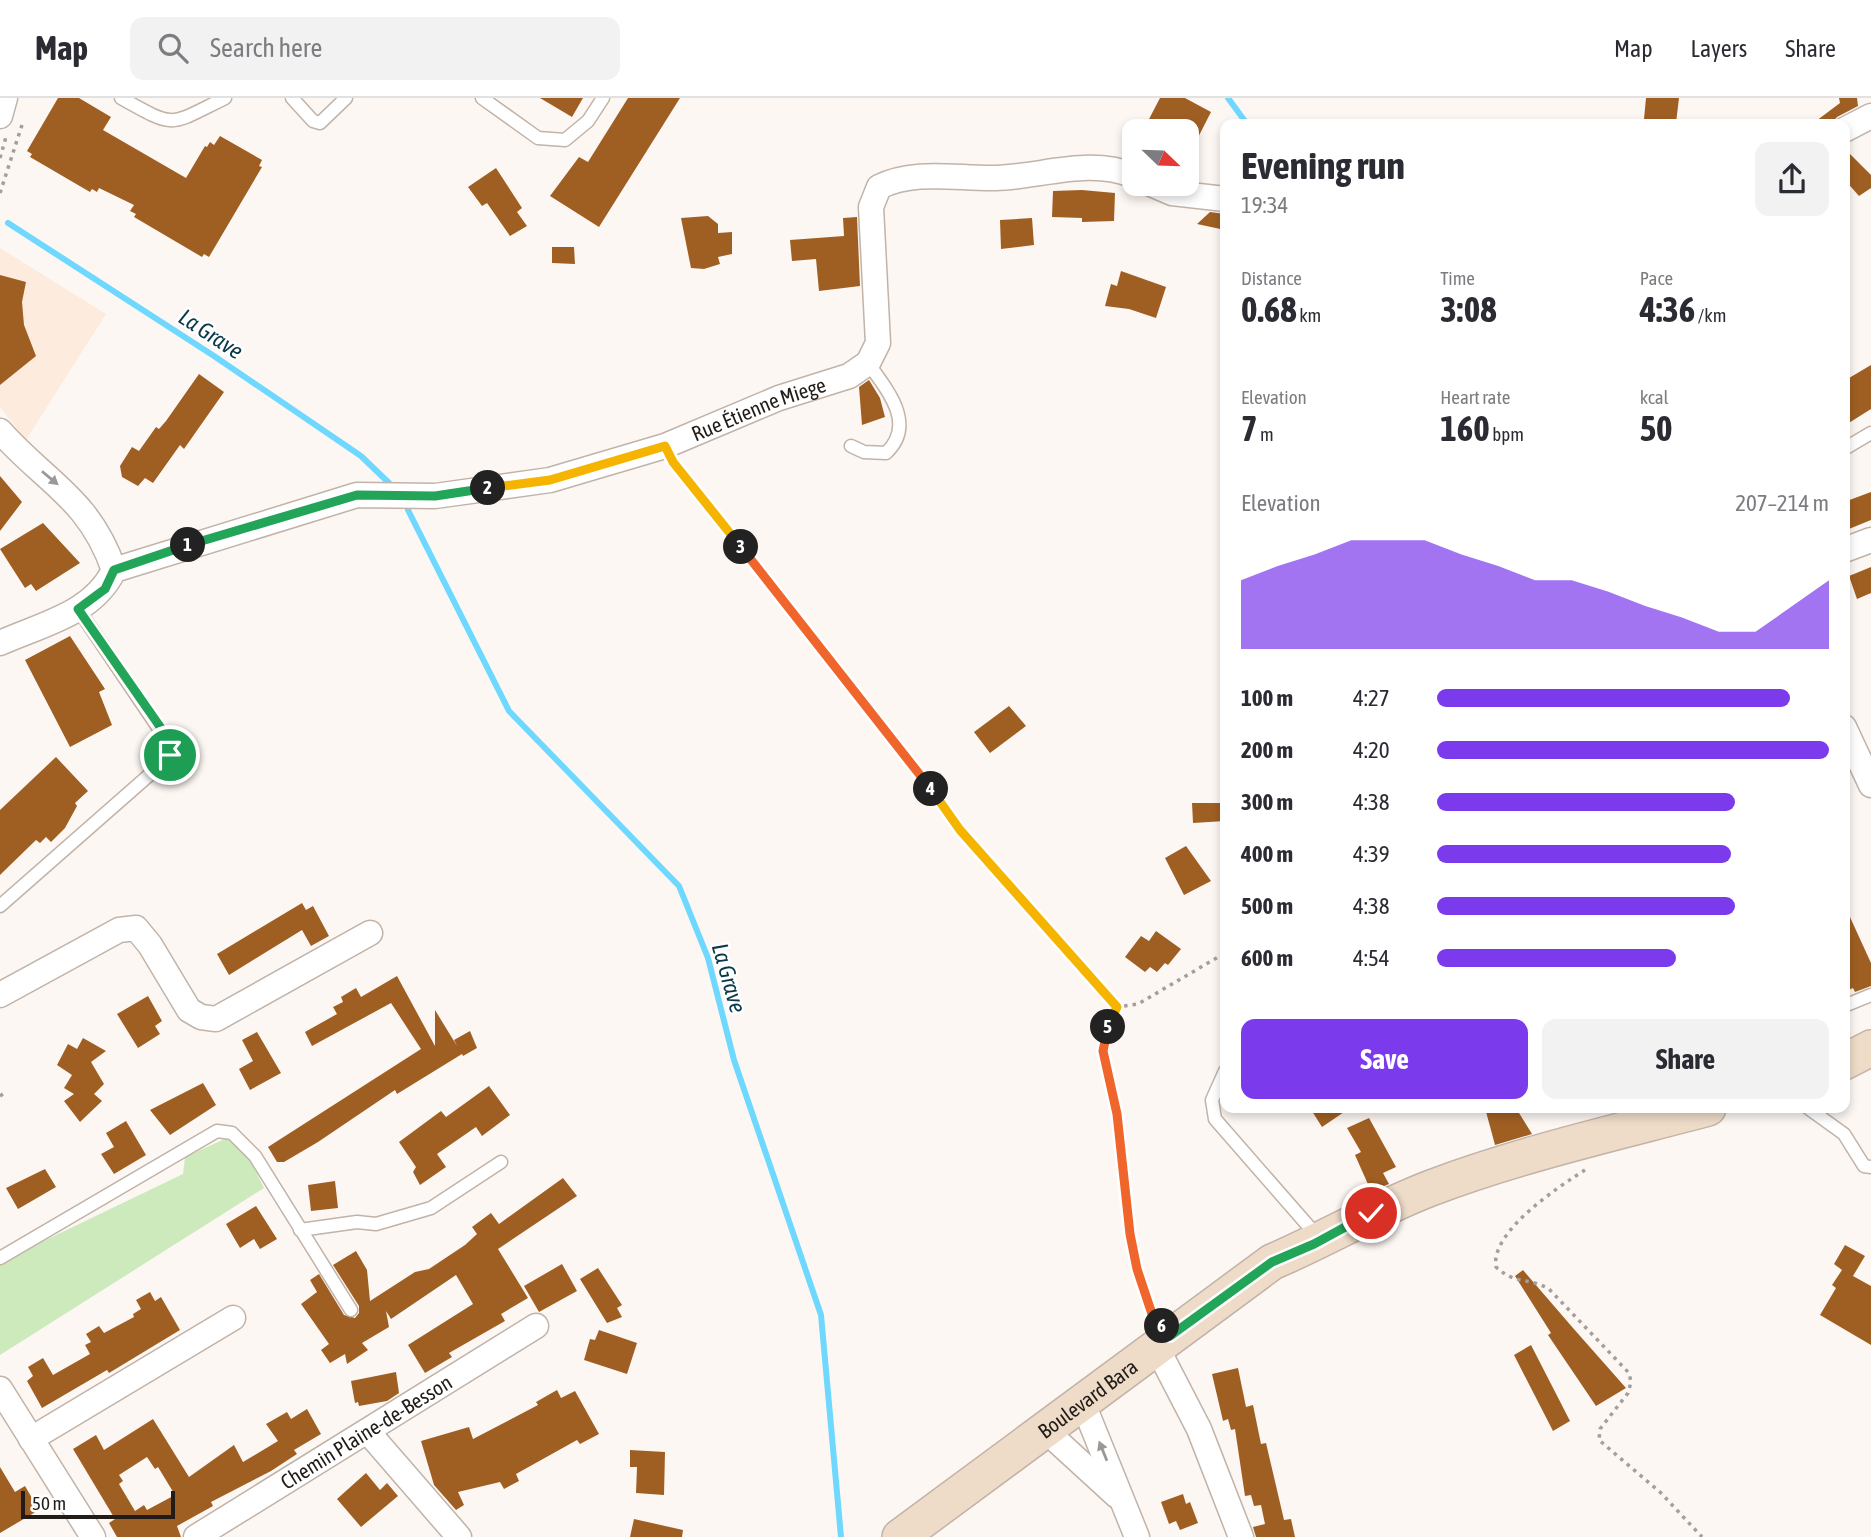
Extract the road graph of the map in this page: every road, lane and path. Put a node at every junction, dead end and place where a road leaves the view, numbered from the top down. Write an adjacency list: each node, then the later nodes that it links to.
1 (5, 98): 8 (street)
2 (121, 98): 3 (lane)
3 (225, 98)
4 (292, 98): 5 (lane)
5 (346, 98)
6 (482, 98): 7 (lane)
7 (603, 98)
8 (12, 116): 12 (path)
9 (1871, 116): 10 (street)
10 (1850, 127)
11 (1122, 172): 15 (street)
12 (0, 193)
13 (1198, 196): 14 (street)
14 (1220, 198)
15 (868, 363): 19 (street, Rue Étienne Miege); 20 (lane)
16 (0, 431): 23 (street, one-way to 23)
17 (1871, 433): 18 (lane)
18 (1850, 445)
19 (665, 446): 23 (street, Rue Étienne Miege); 34 (path)
20 (851, 446)
21 (1871, 540): 22 (street)
22 (1850, 548)
23 (114, 570): 24 (street)
24 (78, 609): 25 (street); 28 (lane)
25 (0, 643)
26 (1850, 740): 27 (street)
27 (1871, 785)
28 (0, 906)
29 (370, 933): 31 (street)
30 (1220, 956): 34 (path)
31 (0, 995)
32 (1871, 995): 33 (lane)
33 (1850, 1004)
34 (1117, 1007): 49 (path)
35 (1220, 1082): 44 (lane)
36 (6, 1092): 37 (path)
37 (0, 1096)
38 (1690, 1113): 44 (street, Boulevard Bara)
39 (1815, 1113): 42 (lane)
40 (501, 1162): 43 (lane)
41 (1596, 1165): 63 (path)
42 (1871, 1167)
43 (300, 1230): 45 (lane); 46 (lane)
44 (1318, 1242): 49 (street, Boulevard Bara)
45 (0, 1258)
46 (351, 1310)
47 (233, 1318): 54 (street)
48 (536, 1326): 52 (street, Chemin Plaine-de-Besson)
49 (1163, 1349): 51 (street, Boulevard Bara); 62 (street)
50 (0, 1389): 54 (street)
51 (1086, 1409): 53 (street, Boulevard Bara); 55 (street, one-way to 51)
52 (368, 1432): 57 (street, Chemin Plaine-de-Besson); 58 (street)
53 (1053, 1434): 55 (street); 59 (street, Boulevard Bara); 60 (street, Boulevard Bara)
54 (31, 1439): 56 (street)
55 (1123, 1501): 61 (street)
56 (93, 1537)
57 (196, 1537)
58 (459, 1537)
59 (900, 1537)
60 (925, 1537)
61 (1137, 1537)
62 (1241, 1537)
63 (1702, 1537)

